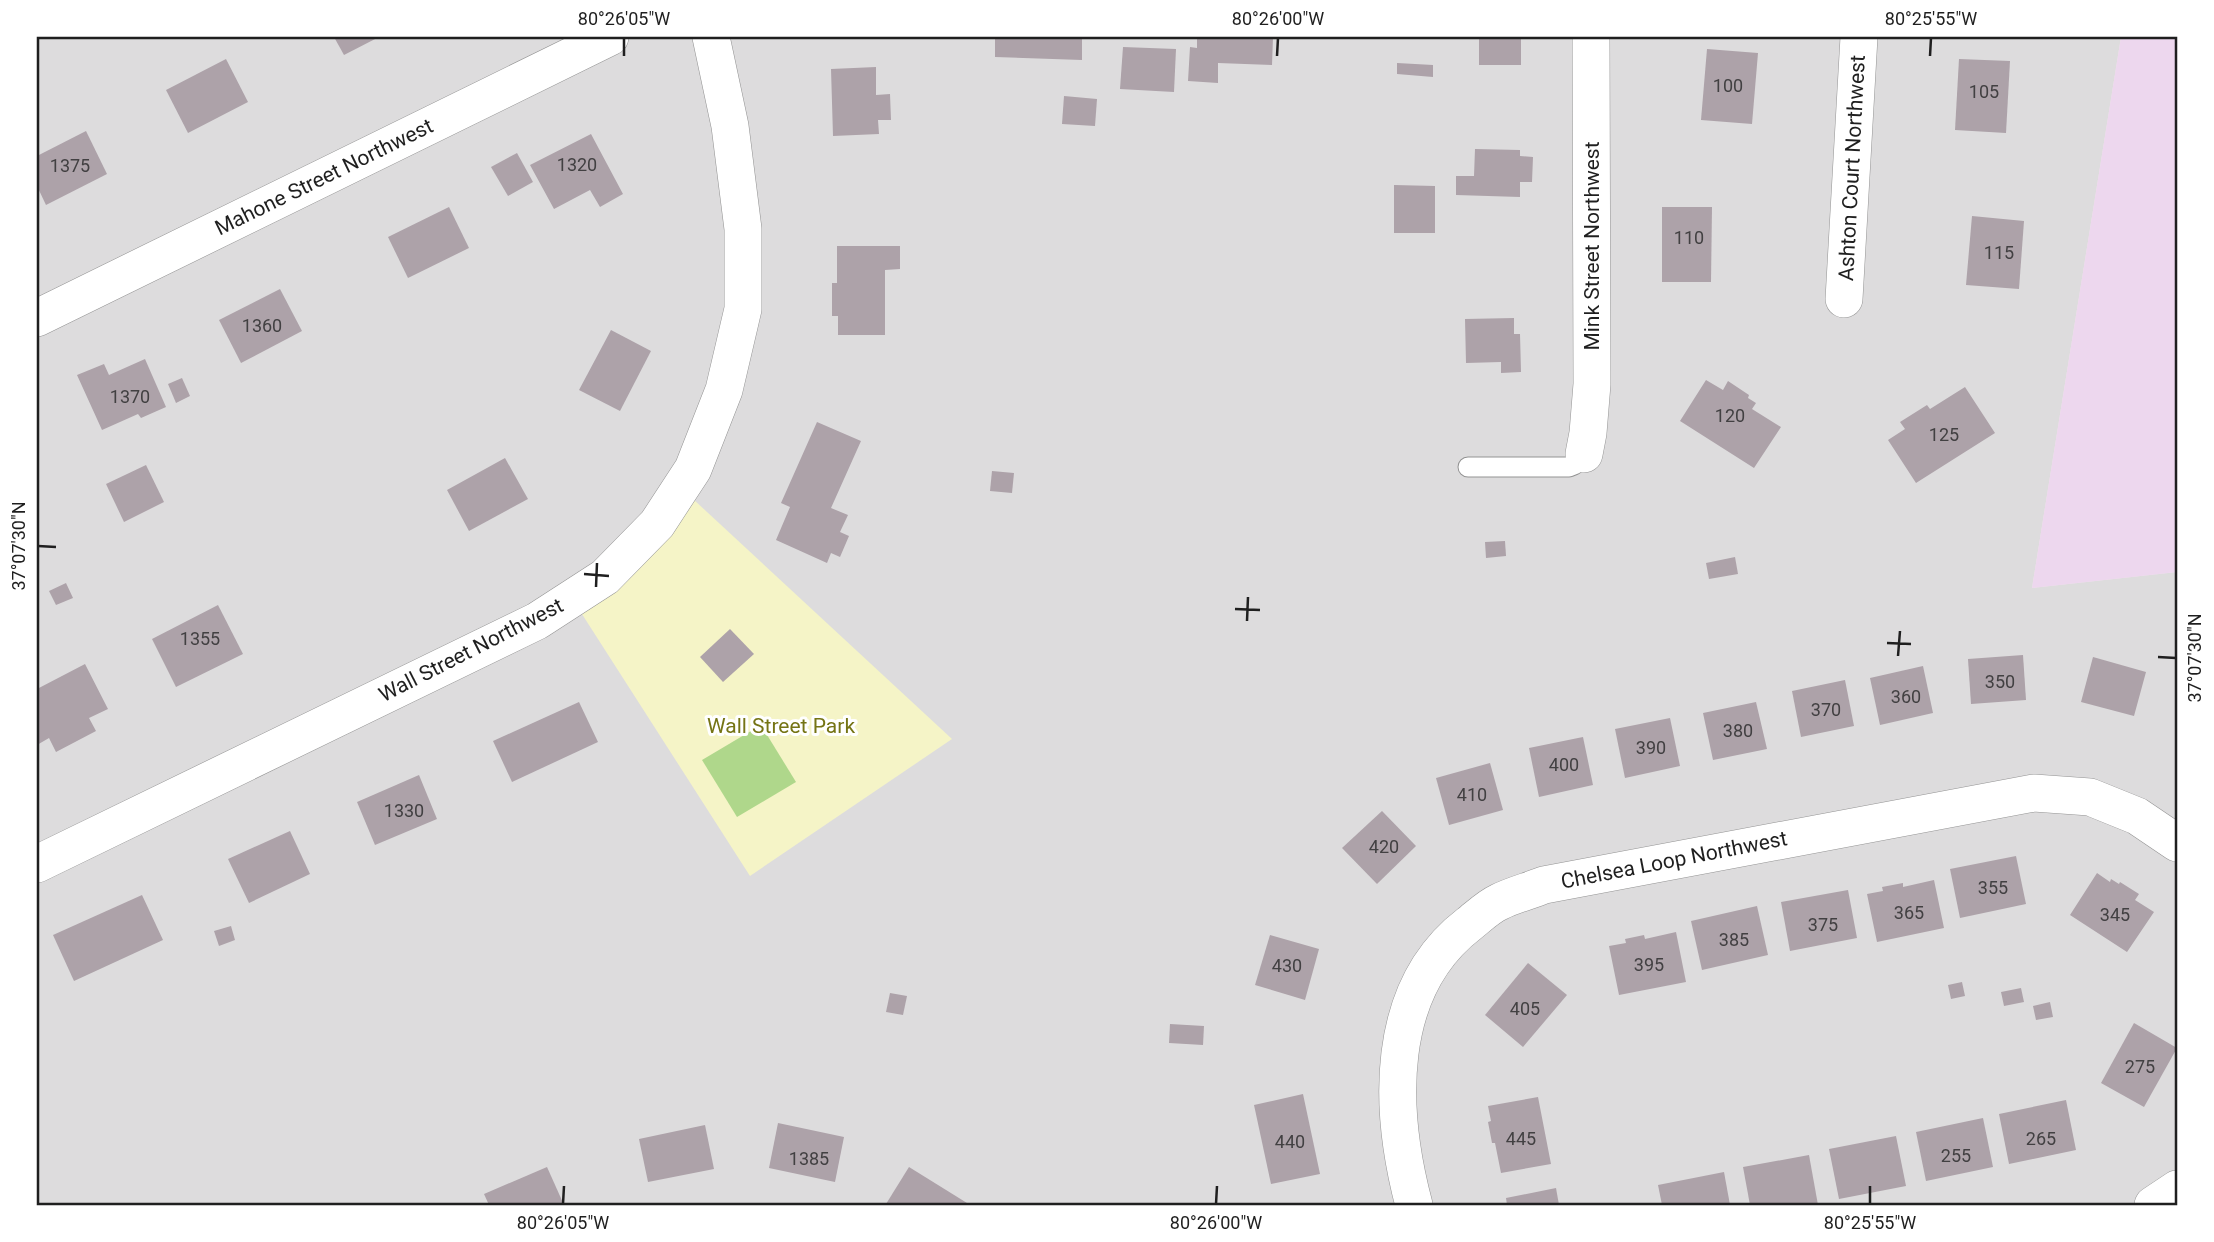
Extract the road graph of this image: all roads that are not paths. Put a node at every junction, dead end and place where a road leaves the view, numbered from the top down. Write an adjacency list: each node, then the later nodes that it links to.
1 (610, 37): 6 (street, Mahone Street Northwest)
2 (710, 37): 10 (street, Wall Street Northwest)
3 (1591, 37): 7 (street, Mink Street Northwest)
4 (1859, 37): 5 (street, Ashton Court Northwest)
5 (1844, 299)
6 (37, 318)
7 (1584, 454): 8 (lane)
8 (1468, 467)
9 (2177, 843): 12 (street, Chelsea Loop Northwest)
10 (37, 864)
11 (2177, 1189): 13 (street)
12 (1414, 1205)
13 (2153, 1205)

